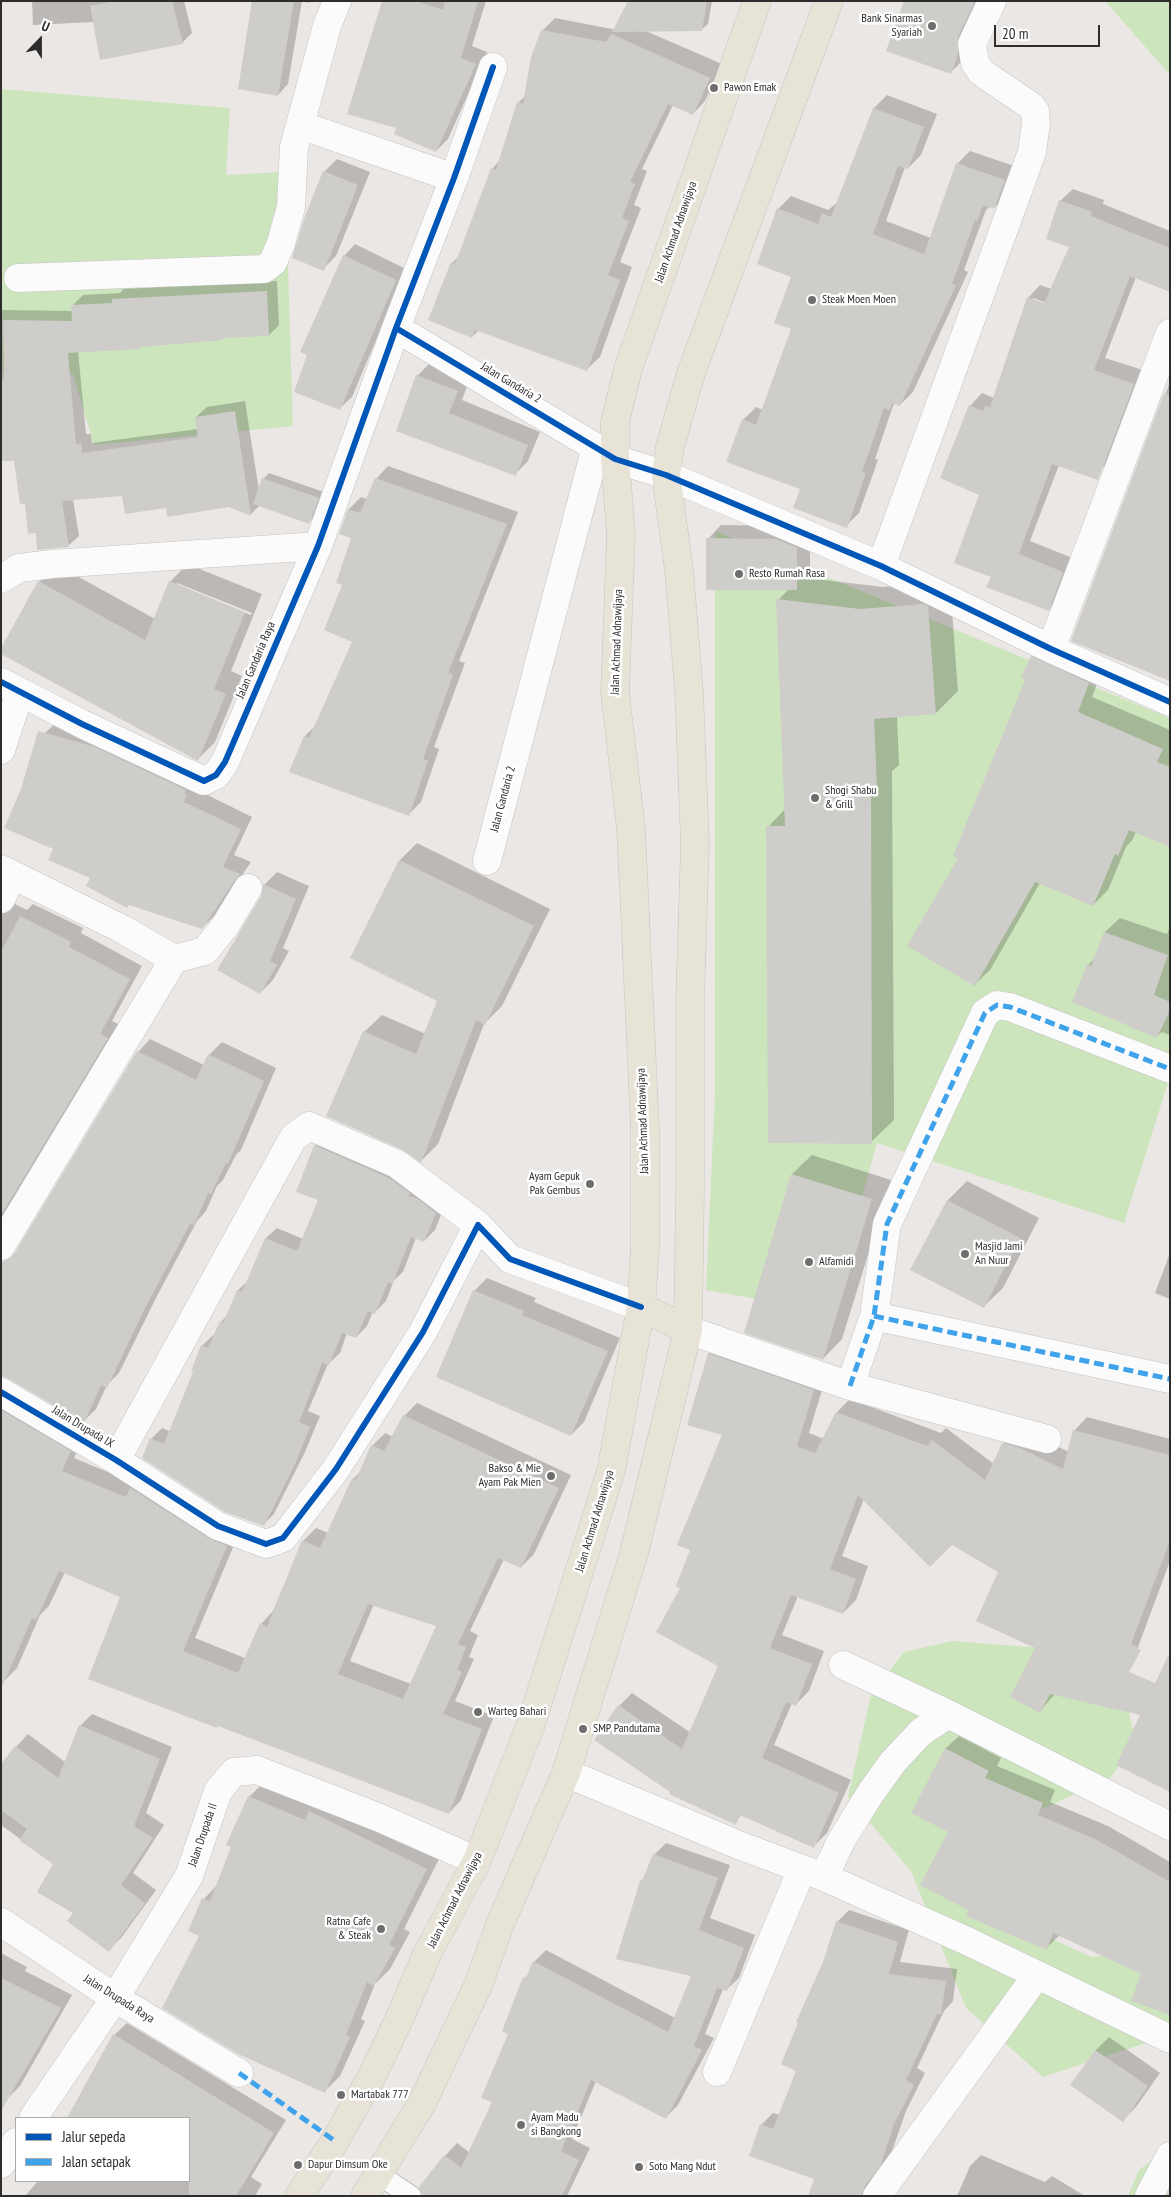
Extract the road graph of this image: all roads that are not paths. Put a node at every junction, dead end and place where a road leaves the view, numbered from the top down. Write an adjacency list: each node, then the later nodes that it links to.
1 (337, 1): 6 (street)
2 (757, 1): 11 (main road, Jalan Achmad Adnawijaya)
3 (829, 1): 12 (main road)
4 (992, 1): 14 (street)
5 (493, 67): 7 (street, Jalan Gandaria Raya)
6 (300, 125): 7 (street); 8 (street)
7 (454, 178): 9 (street, Jalan Gandaria Raya)
8 (18, 278)
9 (396, 328): 11 (street, Jalan Gandaria 2); 13 (street, Jalan Gandaria Raya)
10 (1170, 333): 16 (street)
11 (606, 453): 12 (street); 20 (street, Jalan Gandaria 2); 27 (main road, Jalan Achmad Adnawijaya)
12 (666, 475): 14 (street); 29 (main road)
13 (318, 546): 15 (street); 17 (street, Jalan Gandaria Raya)
14 (881, 566): 16 (street)
15 (1, 579)
16 (1051, 649): 18 (street)
17 (11, 687): 19 (street)
18 (1170, 702)
19 (1, 750)
20 (487, 861)
21 (5, 881): 23 (street)
22 (248, 888): 23 (street)
23 (174, 959): 26 (street)
24 (1170, 1069): 28 (street)
25 (478, 1225): 27 (street); 34 (street, Jalan Drupada IX); 34 (street)
26 (1, 1246)
27 (641, 1307): 29 (main road); 39 (main road, Jalan Achmad Adnawijaya)
28 (874, 1316): 30 (street); 31 (street)
29 (688, 1330): 31 (street); 37 (main road)
30 (1170, 1379)
31 (850, 1386): 33 (street)
32 (1, 1392): 34 (street, Jalan Drupada IX)
33 (1047, 1440)
34 (116, 1460)
35 (843, 1665): 36 (street)
36 (948, 1714): 38 (street); 40 (street)
37 (566, 1773): 40 (street); 51 (main road)
38 (1170, 1826)
39 (477, 1861): 43 (street, Jalan Drupada II); 52 (main road, Jalan Achmad Adnawijaya)
40 (813, 1873): 42 (street); 45 (street)
41 (1, 1922): 43 (street, Jalan Drupada Raya)
42 (1037, 1976): 44 (street); 54 (street)
43 (115, 1998): 46 (street, Jalan Drupada Raya); 47 (street, Jalan Drupada II)
44 (1170, 2039)
45 (717, 2072)
46 (239, 2073)
47 (34, 2117)
48 (15, 2143): 50 (street)
49 (1170, 2156): 55 (street)
50 (1, 2164)
51 (371, 2185): 53 (lane)
52 (299, 2196)
53 (411, 2196)
54 (877, 2196)
55 (1149, 2196)

